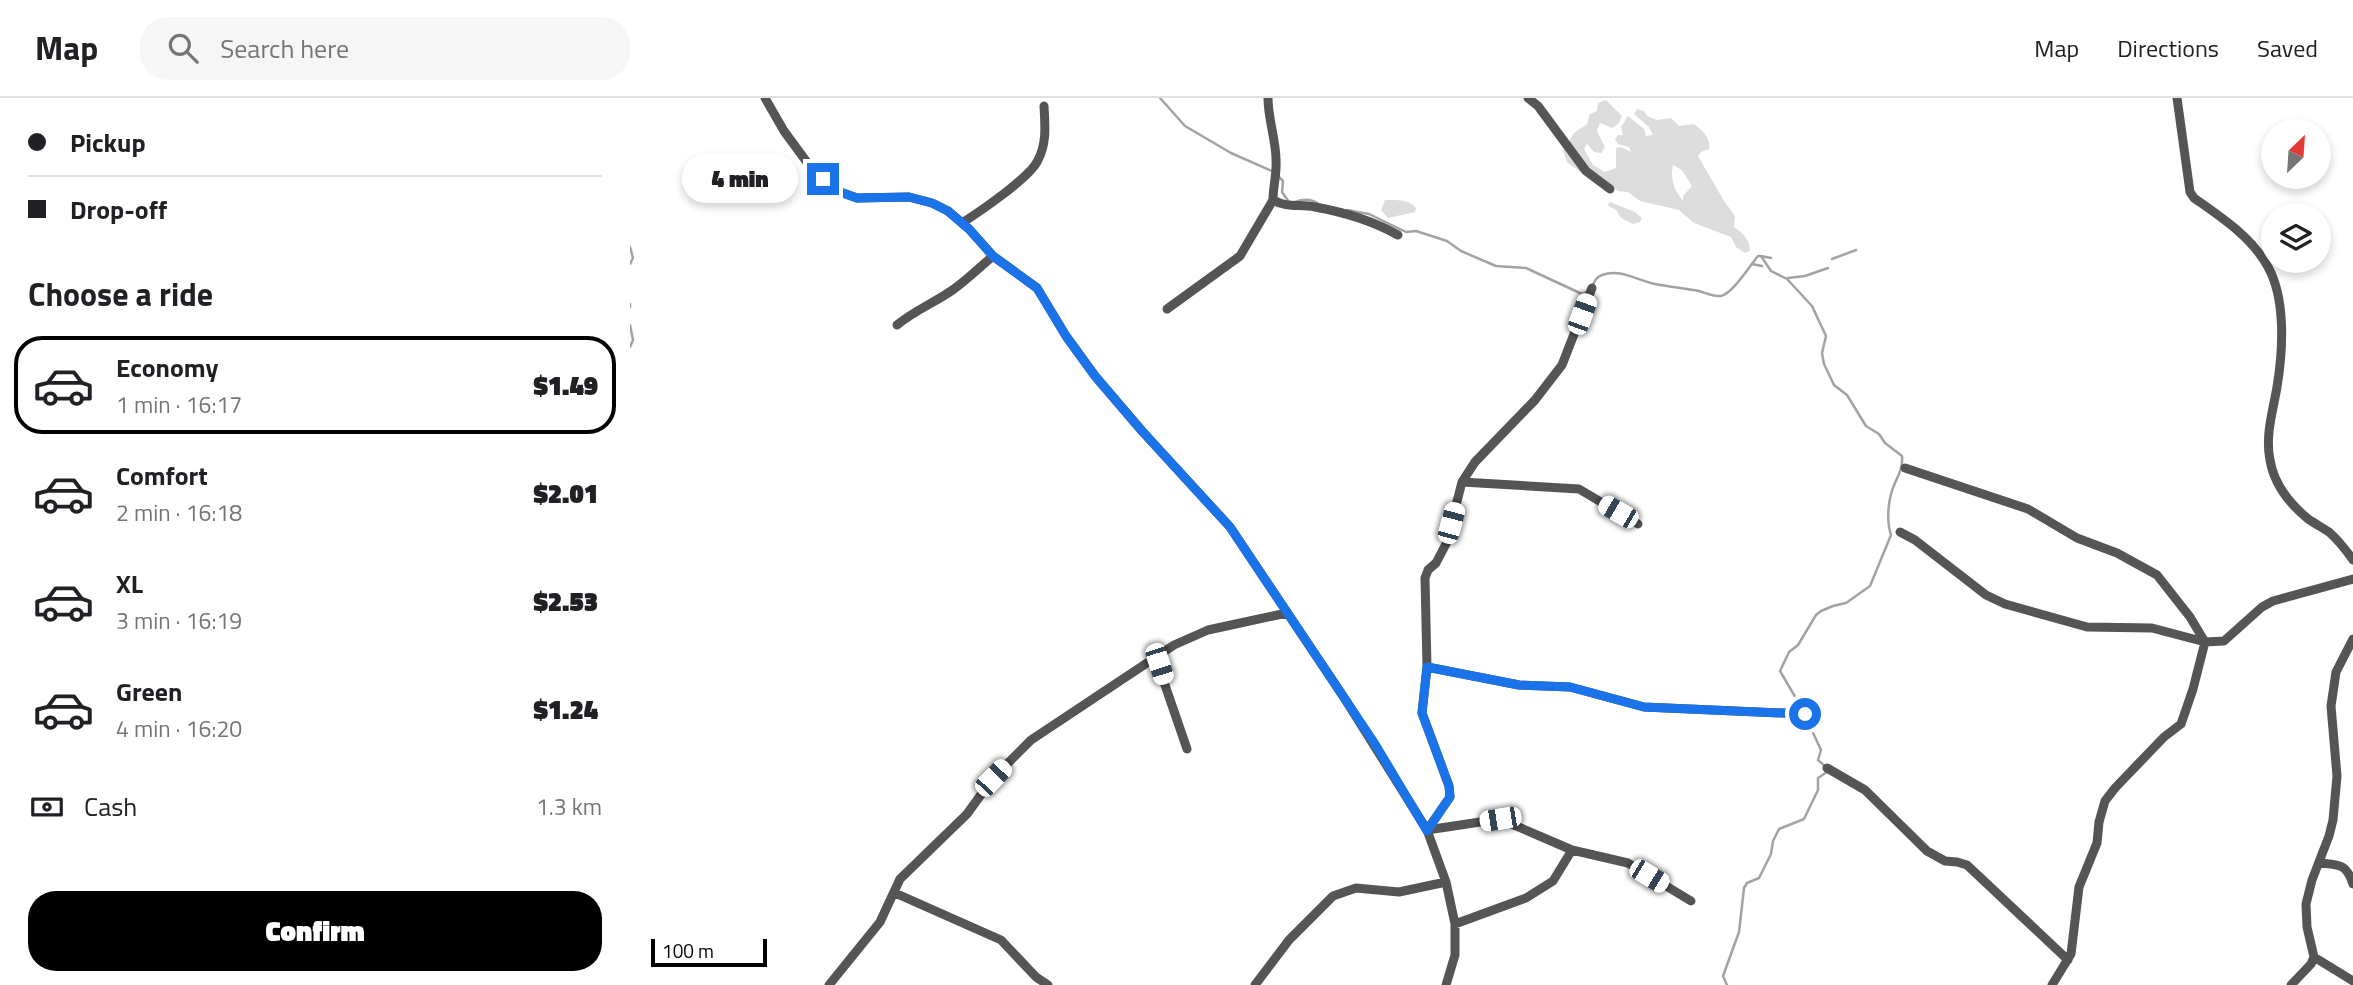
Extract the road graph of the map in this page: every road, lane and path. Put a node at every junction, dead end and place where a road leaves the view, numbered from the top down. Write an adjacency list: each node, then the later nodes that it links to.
1 (765, 98): 8 (street)
2 (1268, 98): 7 (street)
3 (1528, 98): 6 (street)
4 (2177, 98): 18 (street)
5 (1044, 106): 8 (street)
6 (1610, 189)
7 (1273, 200): 9 (street); 12 (street)
8 (962, 223): 10 (street)
9 (1398, 235)
10 (993, 256): 13 (street); 20 (street)
11 (1592, 288): 15 (street)
12 (1167, 309)
13 (897, 325)
14 (1905, 468): 22 (street)
15 (1462, 482): 16 (street); 24 (street)
16 (1638, 524)
17 (1900, 532): 22 (street)
18 (2353, 560)
19 (2353, 579): 22 (street)
20 (1287, 613): 23 (street); 28 (street)
21 (2353, 639): 30 (street)
22 (2205, 642): 37 (street)
23 (1155, 656): 26 (street); 33 (street)
24 (1427, 667): 25 (street); 28 (street)
25 (1805, 714)
26 (1188, 749)
27 (1827, 768): 37 (street)
28 (1427, 831): 29 (street); 31 (street)
29 (1572, 850): 34 (street); 35 (street)
30 (2319, 863): 32 (street); 36 (street)
31 (1446, 882): 35 (street); 41 (street)
32 (2353, 884)
33 (895, 893): 39 (street); 40 (street)
34 (1690, 901)
35 (1455, 924): 42 (street)
36 (2314, 957): 38 (street); 44 (street)
37 (2068, 960): 43 (street)
38 (2353, 981)
39 (829, 985)
40 (1048, 985)
41 (1255, 985)
42 (1446, 985)
43 (2052, 985)
44 (2291, 985)

